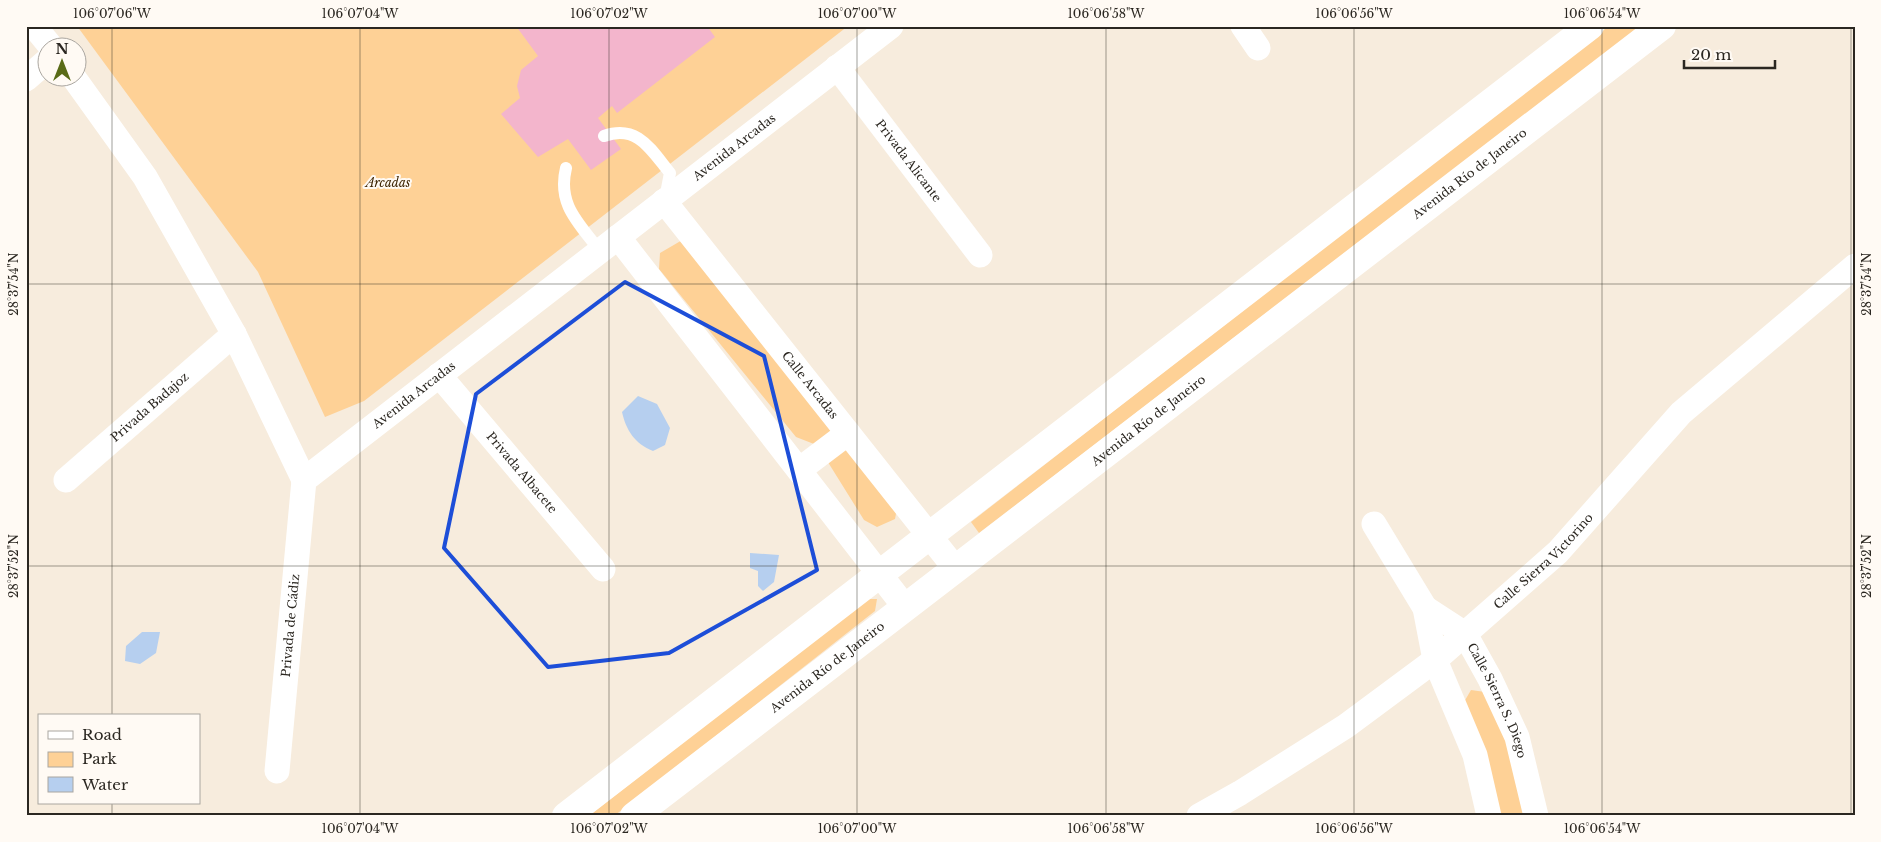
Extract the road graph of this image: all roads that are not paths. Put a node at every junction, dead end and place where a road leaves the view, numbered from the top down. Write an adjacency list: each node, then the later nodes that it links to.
1 (34, 26): 6 (street)
2 (892, 26): 8 (street, Avenida Arcadas)
3 (1243, 26): 7 (street)
4 (1590, 26): 25 (street)
5 (1662, 26): 26 (street, Avenida Río de Janeiro)
6 (44, 38)
7 (1258, 48)
8 (837, 67): 14 (street, Avenida Arcadas); 16 (street, Privada Alicante)
9 (38, 69): 10 (street)
10 (26, 80)
11 (81, 88): 18 (street)
12 (604, 136): 14 (lane)
13 (566, 168): 15 (lane)
14 (664, 201): 15 (street, Avenida Arcadas); 20 (street, Calle Arcadas)
15 (609, 244): 19 (street, Avenida Arcadas); 21 (street)
16 (980, 255)
17 (1855, 266): 31 (street, Calle Sierra Victorino)
18 (234, 334): 22 (street, Privada Badajoz); 23 (street)
19 (440, 375): 23 (street, Avenida Arcadas); 27 (street, Privada Albacete)
20 (848, 433): 21 (street); 25 (street, Calle Arcadas)
21 (798, 470): 28 (street)
22 (66, 480)
23 (304, 480): 33 (street, Privada de Cádiz)
24 (1374, 524): 30 (street, Calle Sierra S. Diego)
25 (929, 536): 26 (street, Calle Arcadas); 28 (street)
26 (956, 568): 29 (street, Avenida Río de Janeiro)
27 (603, 570)
28 (879, 574): 29 (street); 34 (street)
29 (905, 607): 35 (street, Avenida Río de Janeiro)
30 (1425, 608): 31 (street, Calle Sierra S. Diego); 32 (street, Calle Sierra S. Diego)
31 (1465, 634): 32 (street, Calle Sierra Victorino); 38 (street, Calle Sierra S. Diego)
32 (1435, 660): 36 (street, Calle Sierra Victorino); 37 (street, Calle Sierra S. Diego)
33 (277, 771)
34 (566, 816)
35 (634, 816)
36 (1199, 816)
37 (1488, 816)
38 (1536, 816)

